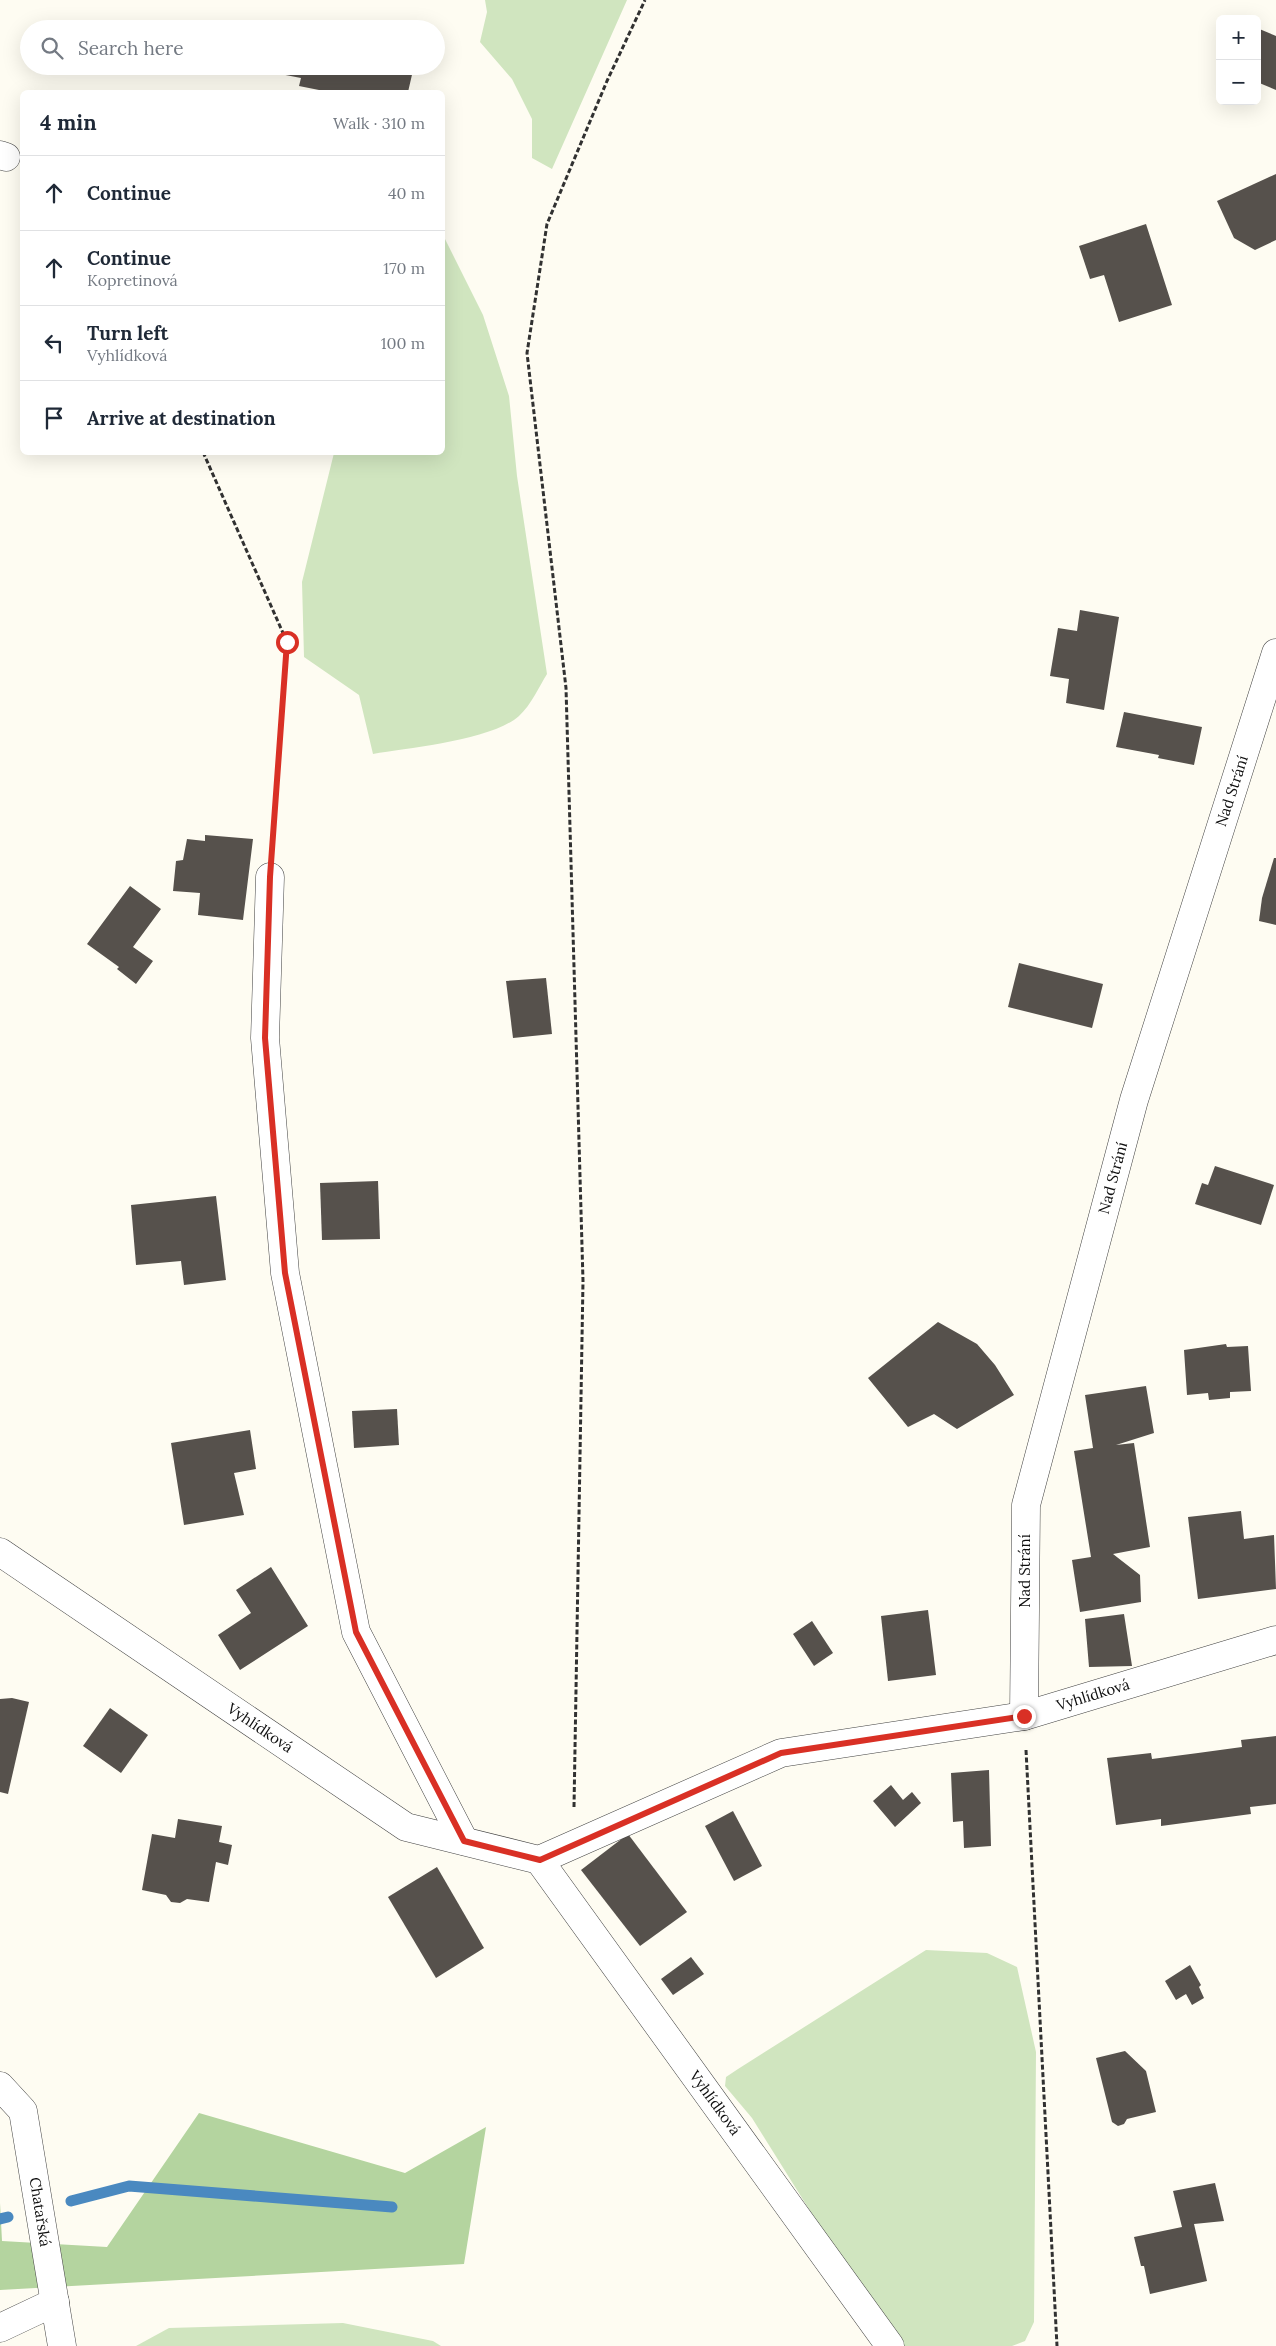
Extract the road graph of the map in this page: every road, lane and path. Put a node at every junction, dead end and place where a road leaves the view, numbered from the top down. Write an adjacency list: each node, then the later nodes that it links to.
1 (646, 0): 9 (path)
2 (204, 455): 4 (path)
3 (1276, 653): 7 (street, Nad Strání)
4 (270, 877): 8 (street)
5 (0, 1552): 8 (street, Vyhlídková)
6 (1276, 1640): 7 (street, Vyhlídková)
7 (1024, 1716): 9 (street, Vyhlídková); 16 (path)
8 (464, 1841): 10 (street, Vyhlídková)
9 (574, 1845): 10 (street, Vyhlídková)
10 (540, 1860): 15 (street, Vyhlídková)
11 (0, 2086): 12 (street, Chatařská)
12 (55, 2302): 13 (street); 14 (street, Chatařská)
13 (0, 2328)
14 (62, 2346)
15 (890, 2346)
16 (1056, 2346)

